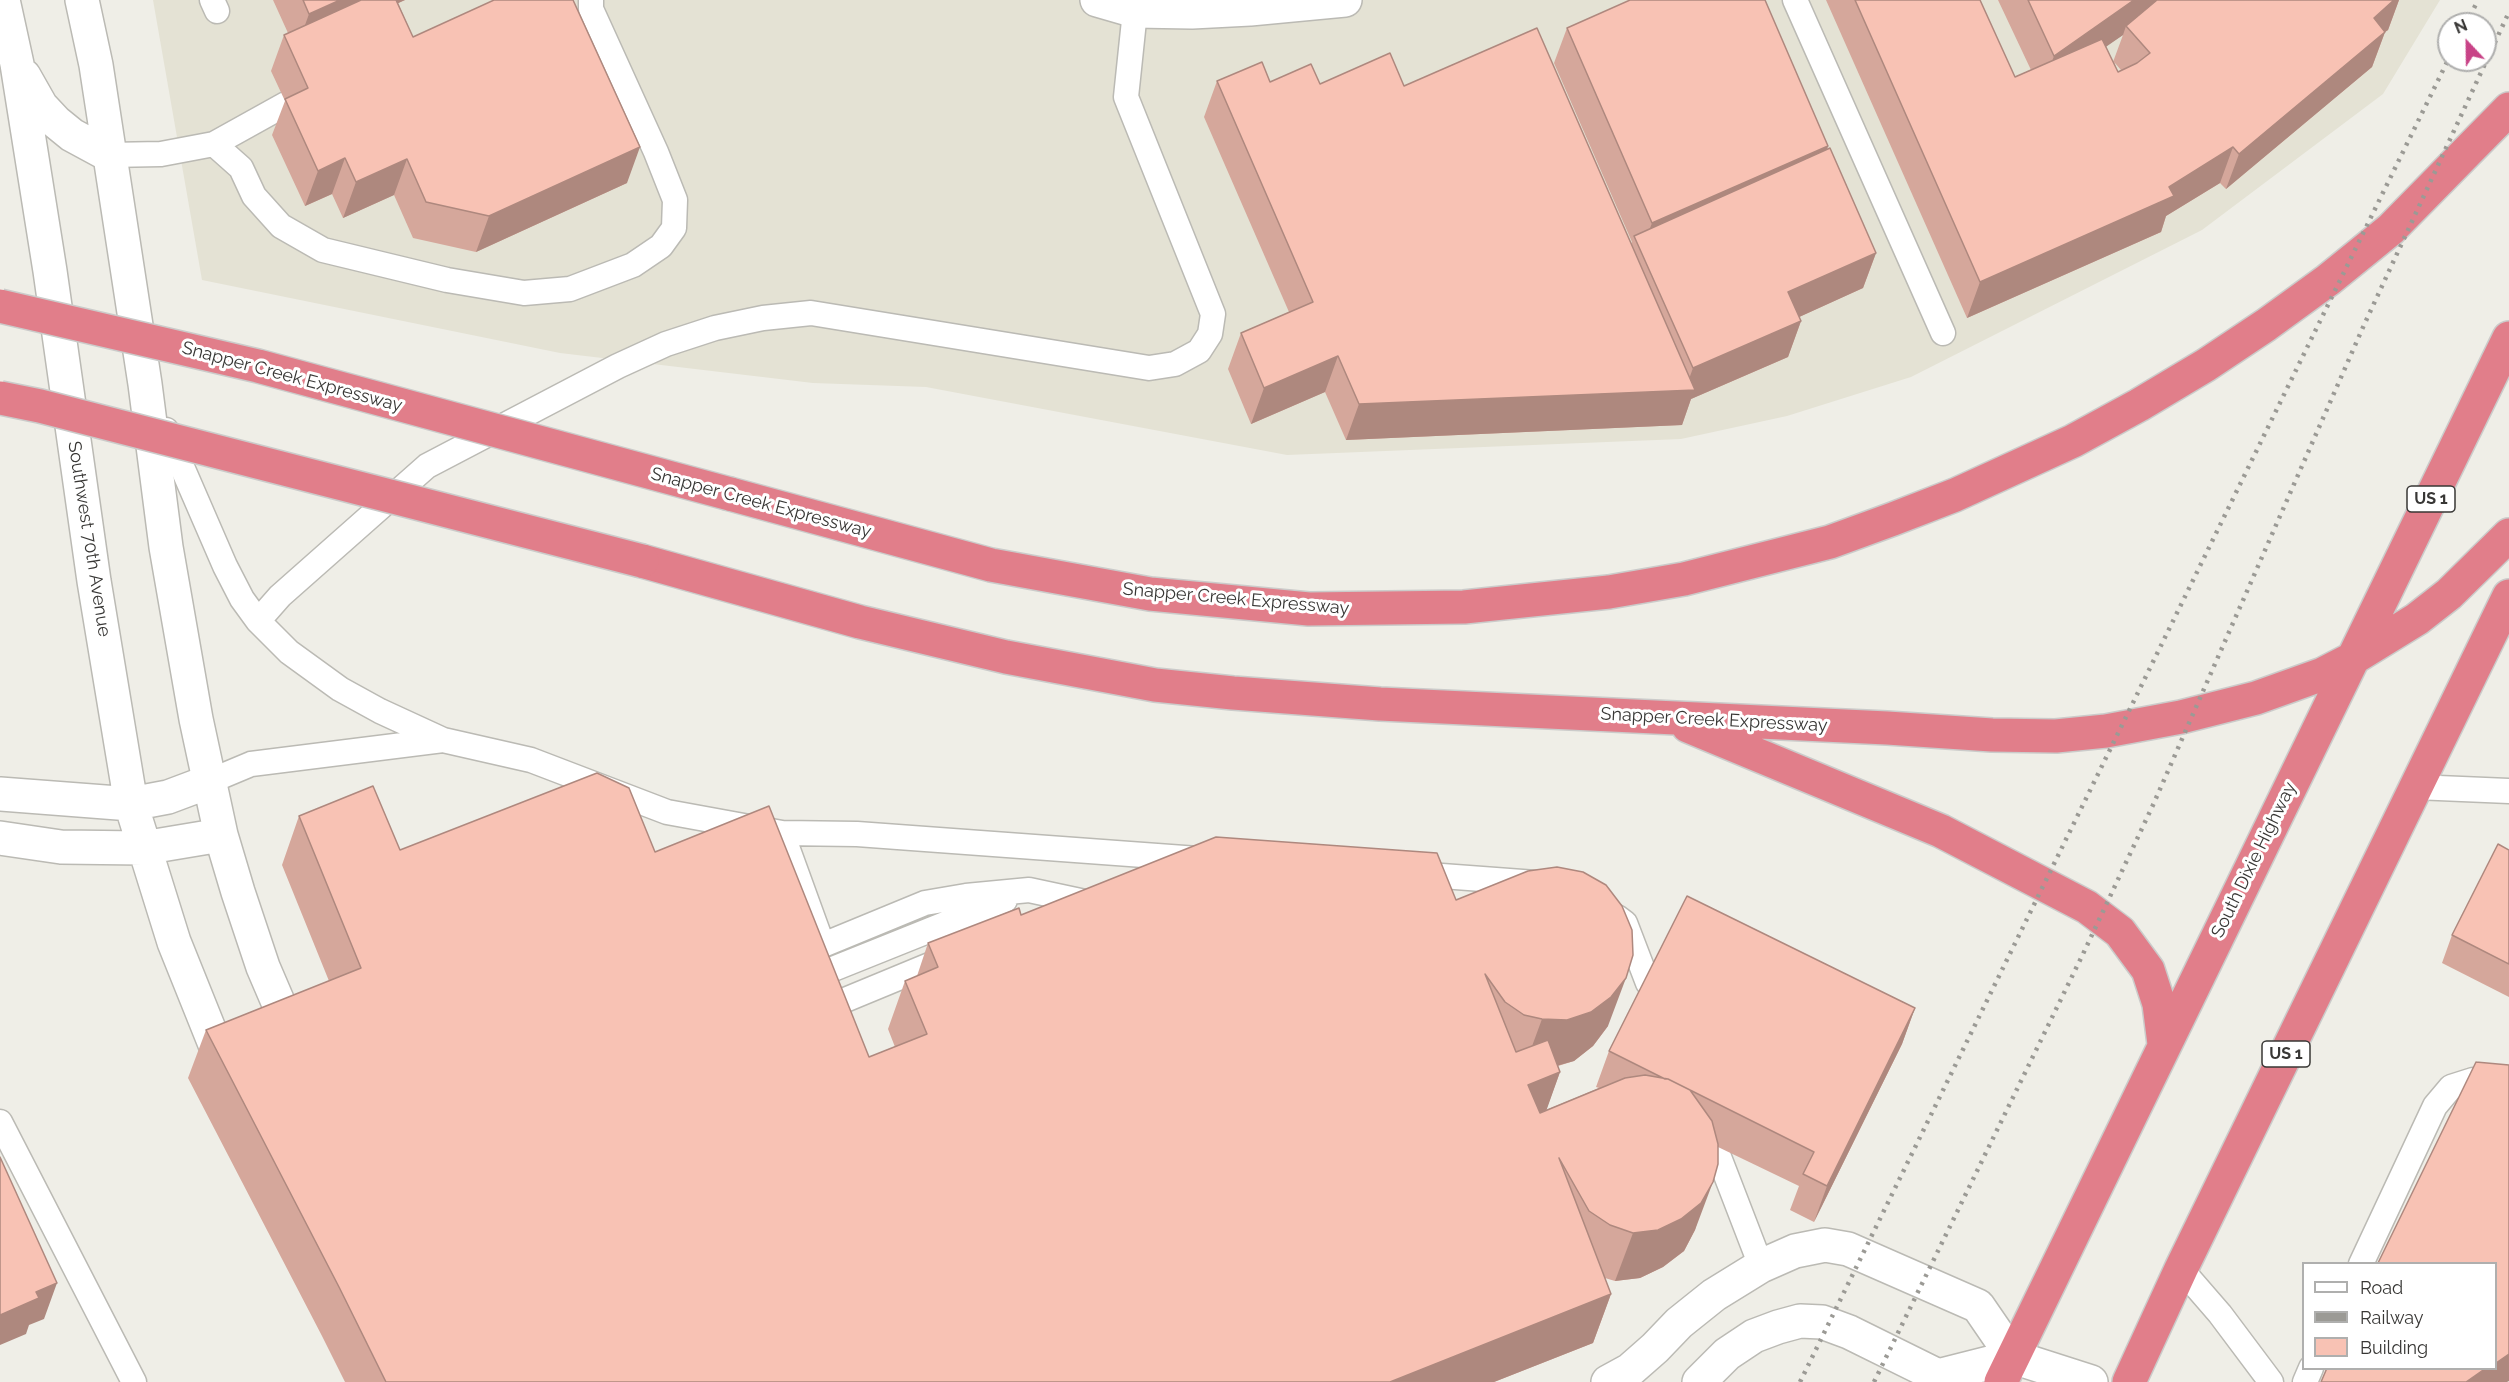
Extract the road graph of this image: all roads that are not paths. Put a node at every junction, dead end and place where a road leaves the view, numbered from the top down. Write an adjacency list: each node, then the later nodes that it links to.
1 (3, 0): 9 (street, Southwest 70th Avenue)
2 (82, 0): 13 (street)
3 (591, 0): 12 (lane)
4 (1097, 0): 8 (street)
5 (1345, 0): 7 (street)
6 (1796, 0): 15 (lane)
7 (1309, 2): 8 (street)
8 (1135, 11): 21 (lane)
9 (17, 64): 13 (street); 29 (street, Southwest 70th Avenue)
10 (286, 104): 12 (lane)
11 (2509, 109): 14 (highway, Snapper Creek Expressway, bridge)
12 (214, 144): 13 (lane)
13 (109, 155): 17 (street)
14 (0, 306)
15 (1943, 333)
16 (2509, 338): 22 (highway, South Dixie Highway / US 1)
17 (145, 384): 21 (lane); 25 (street)
18 (0, 398): 23 (highway, Snapper Creek Expressway, bridge)
19 (2509, 535): 22 (highway, Snapper Creek Expressway)
20 (2509, 596): 26 (highway, US 1)
21 (258, 621): 24 (lane)
22 (2352, 659): 23 (highway, Snapper Creek Expressway); 47 (highway, South Dixie Highway / US 1)
23 (1667, 718): 47 (highway)
24 (443, 740): 25 (lane); 30 (lane)
25 (208, 782): 29 (street); 31 (street)
26 (2415, 787): 27 (lane); 54 (highway, US 1)
27 (2509, 791)
28 (0, 794): 29 (street)
29 (131, 804): 33 (street, Southwest 70th Avenue)
30 (782, 833): 34 (lane); 42 (lane)
31 (221, 835): 33 (street); 46 (street)
32 (0, 838): 33 (street)
33 (143, 848): 48 (street, Southwest 70th Avenue)
34 (1215, 860)
35 (1394, 873): 36 (lane)
36 (1555, 887)
37 (1029, 890): 38 (lane); 42 (lane); 44 (lane)
38 (1085, 902): 40 (lane); 41 (lane)
39 (1601, 905): 45 (lane)
40 (1052, 915)
41 (1108, 921)
42 (823, 945): 44 (lane)
43 (965, 951): 44 (lane)
44 (833, 969)
45 (1648, 983)
46 (293, 1037)
47 (2164, 1044): 55 (highway, South Dixie Highway / US 1)
48 (223, 1064)
49 (2509, 1083): 52 (lane)
50 (0, 1122): 56 (lane)
51 (1714, 1144): 53 (lane)
52 (2361, 1262)
53 (1761, 1266): 55 (street); 57 (street)
54 (2181, 1269): 60 (highway, US 1); 61 (lane)
55 (2007, 1370): 58 (street); 59 (street)
56 (134, 1382)
57 (1608, 1382)
58 (1699, 1382)
59 (2091, 1382)
60 (2128, 1382)
61 (2271, 1382)

